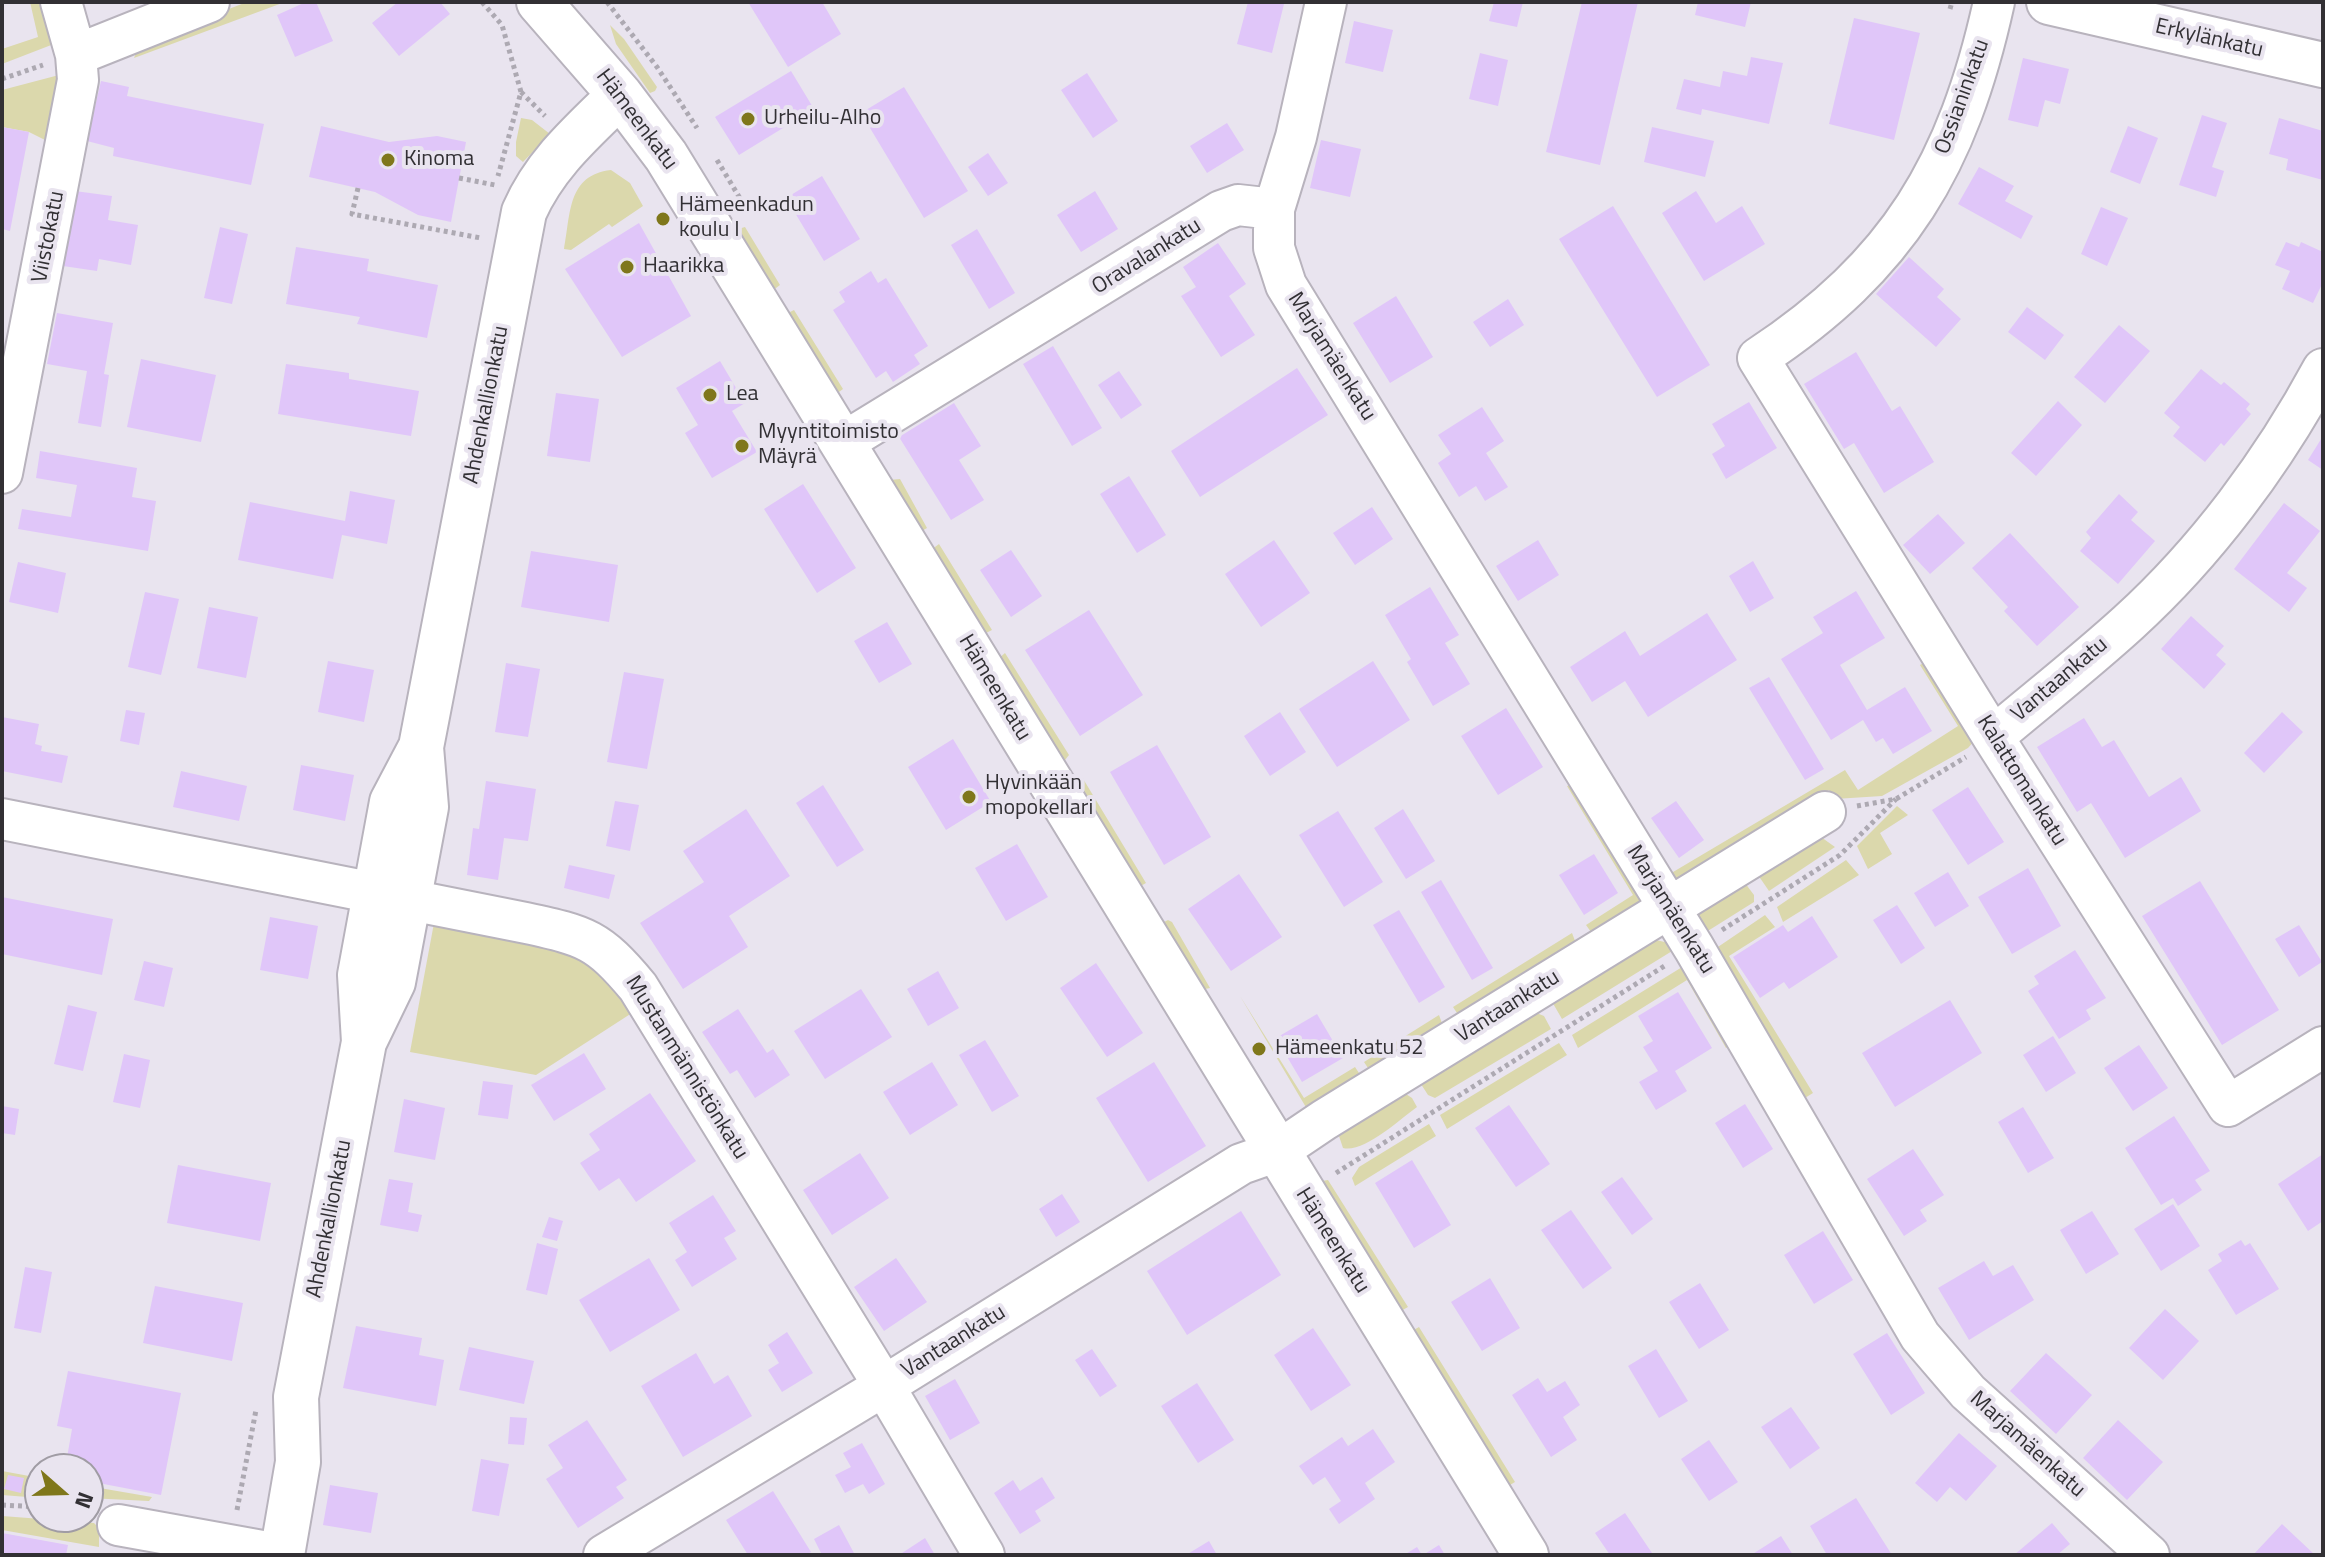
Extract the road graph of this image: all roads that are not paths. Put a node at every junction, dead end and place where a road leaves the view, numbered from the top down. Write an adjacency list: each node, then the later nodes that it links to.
1 (61, 2): 7 (street, Viistokatu)
2 (209, 2): 7 (street)
3 (1326, 2): 10 (street)
4 (1994, 2): 11 (street, Ossianinkatu)
5 (2049, 2): 8 (street, Erkylänkatu)
6 (558, 9): 9 (street, Hämeenkatu)
7 (76, 55): 14 (street, Viistokatu)
8 (2323, 65)
9 (620, 95): 13 (street, Hämeenkatu); 18 (street, Ahdenkallionkatu)
10 (1274, 209): 13 (street, Oravalankatu); 19 (street, Marjamäenkatu)
11 (1758, 358): 15 (street, Kalattomankatu)
12 (2323, 369): 15 (street, Vantaankatu)
13 (844, 442): 21 (street, Hämeenkatu)
14 (2, 473)
15 (1993, 737): 20 (street, Kalattomankatu)
16 (1825, 812): 19 (street, Vantaankatu)
17 (2, 819): 18 (street, Mustanmännistönkatu)
18 (392, 896): 22 (street, Mustanmännistönkatu); 24 (street, Ahdenkallionkatu)
19 (1669, 908): 21 (street, Vantaankatu); 28 (street, Marjamäenkatu)
20 (2323, 1047)
21 (1278, 1151): 22 (street, Vantaankatu); 27 (street, Hämeenkatu)
22 (884, 1386): 25 (street, Vantaankatu); 26 (street, Mustanmännistönkatu)
23 (118, 1525): 24 (street)
24 (270, 1554)
25 (604, 1555)
26 (984, 1555)
27 (1526, 1555)
28 (2149, 1555)

